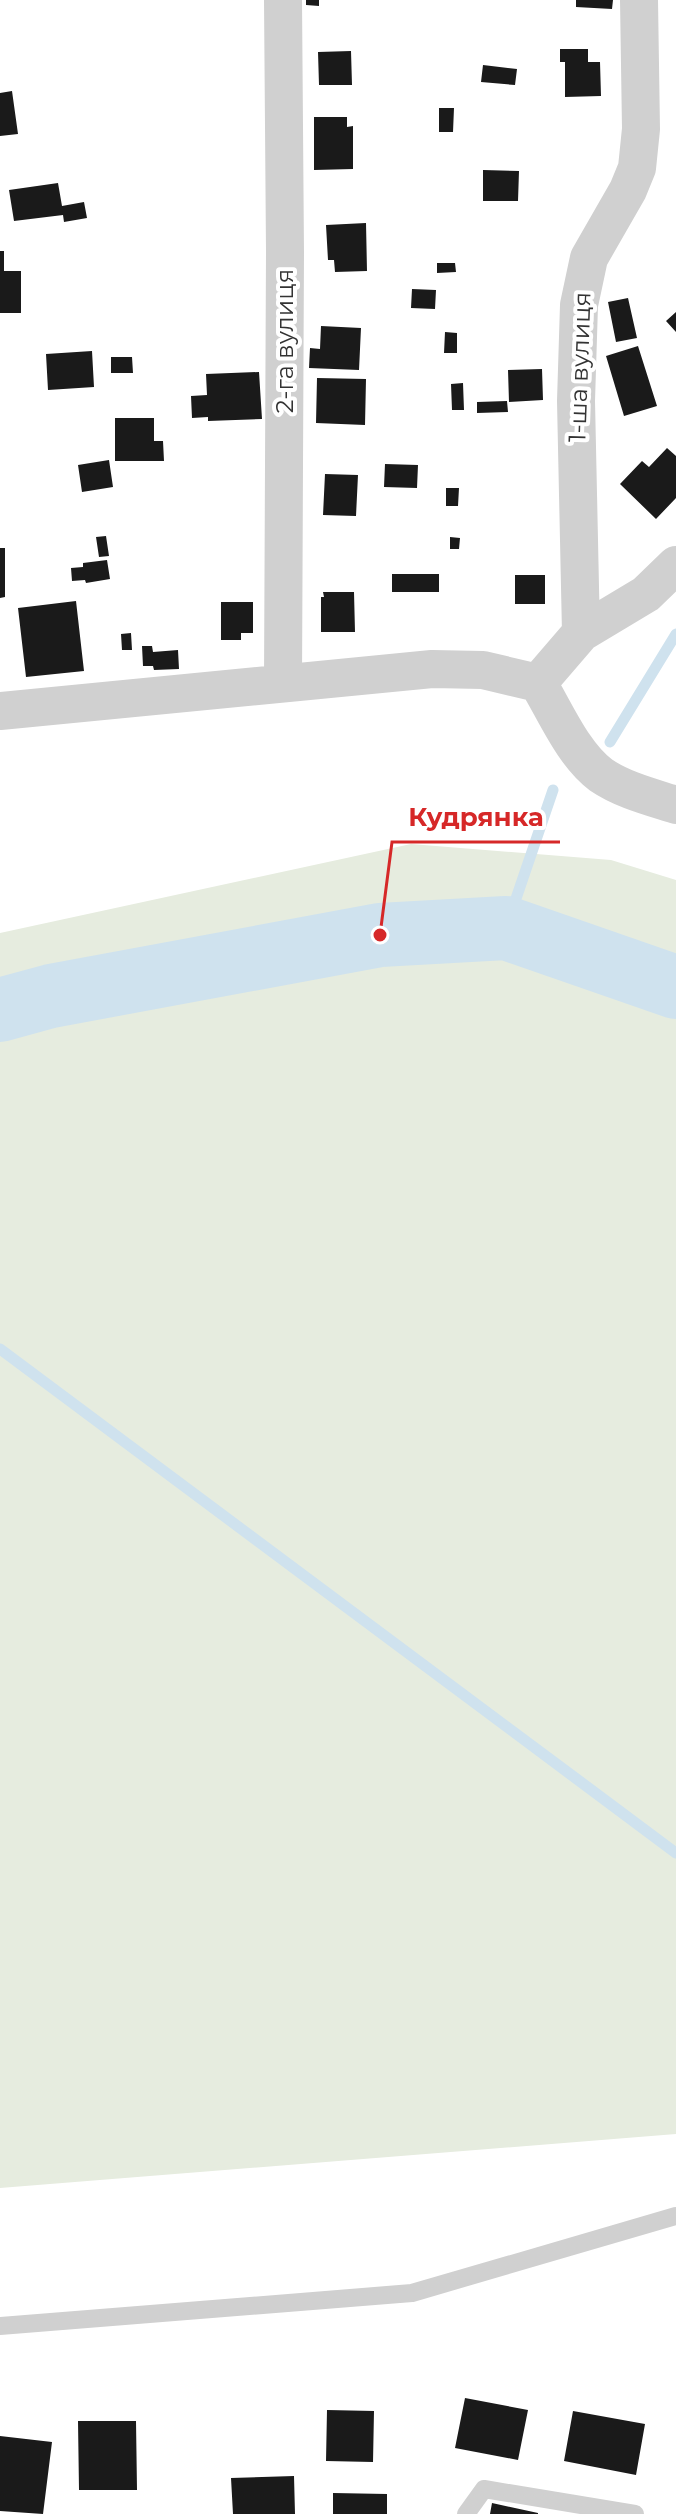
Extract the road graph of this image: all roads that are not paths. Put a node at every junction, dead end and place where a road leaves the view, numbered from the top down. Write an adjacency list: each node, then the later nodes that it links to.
1 (283, 0): 5 (street, 2-га вулиця)
2 (639, 0): 4 (street, 1-ша вулиця)
3 (676, 565): 4 (street)
4 (581, 633): 6 (street)
5 (283, 682): 6 (street); 7 (street)
6 (538, 683): 8 (street)
7 (0, 711)
8 (676, 805)
9 (676, 2216): 10 (lane)
10 (0, 2326)
11 (466, 2514): 12 (lane)
12 (635, 2514)

